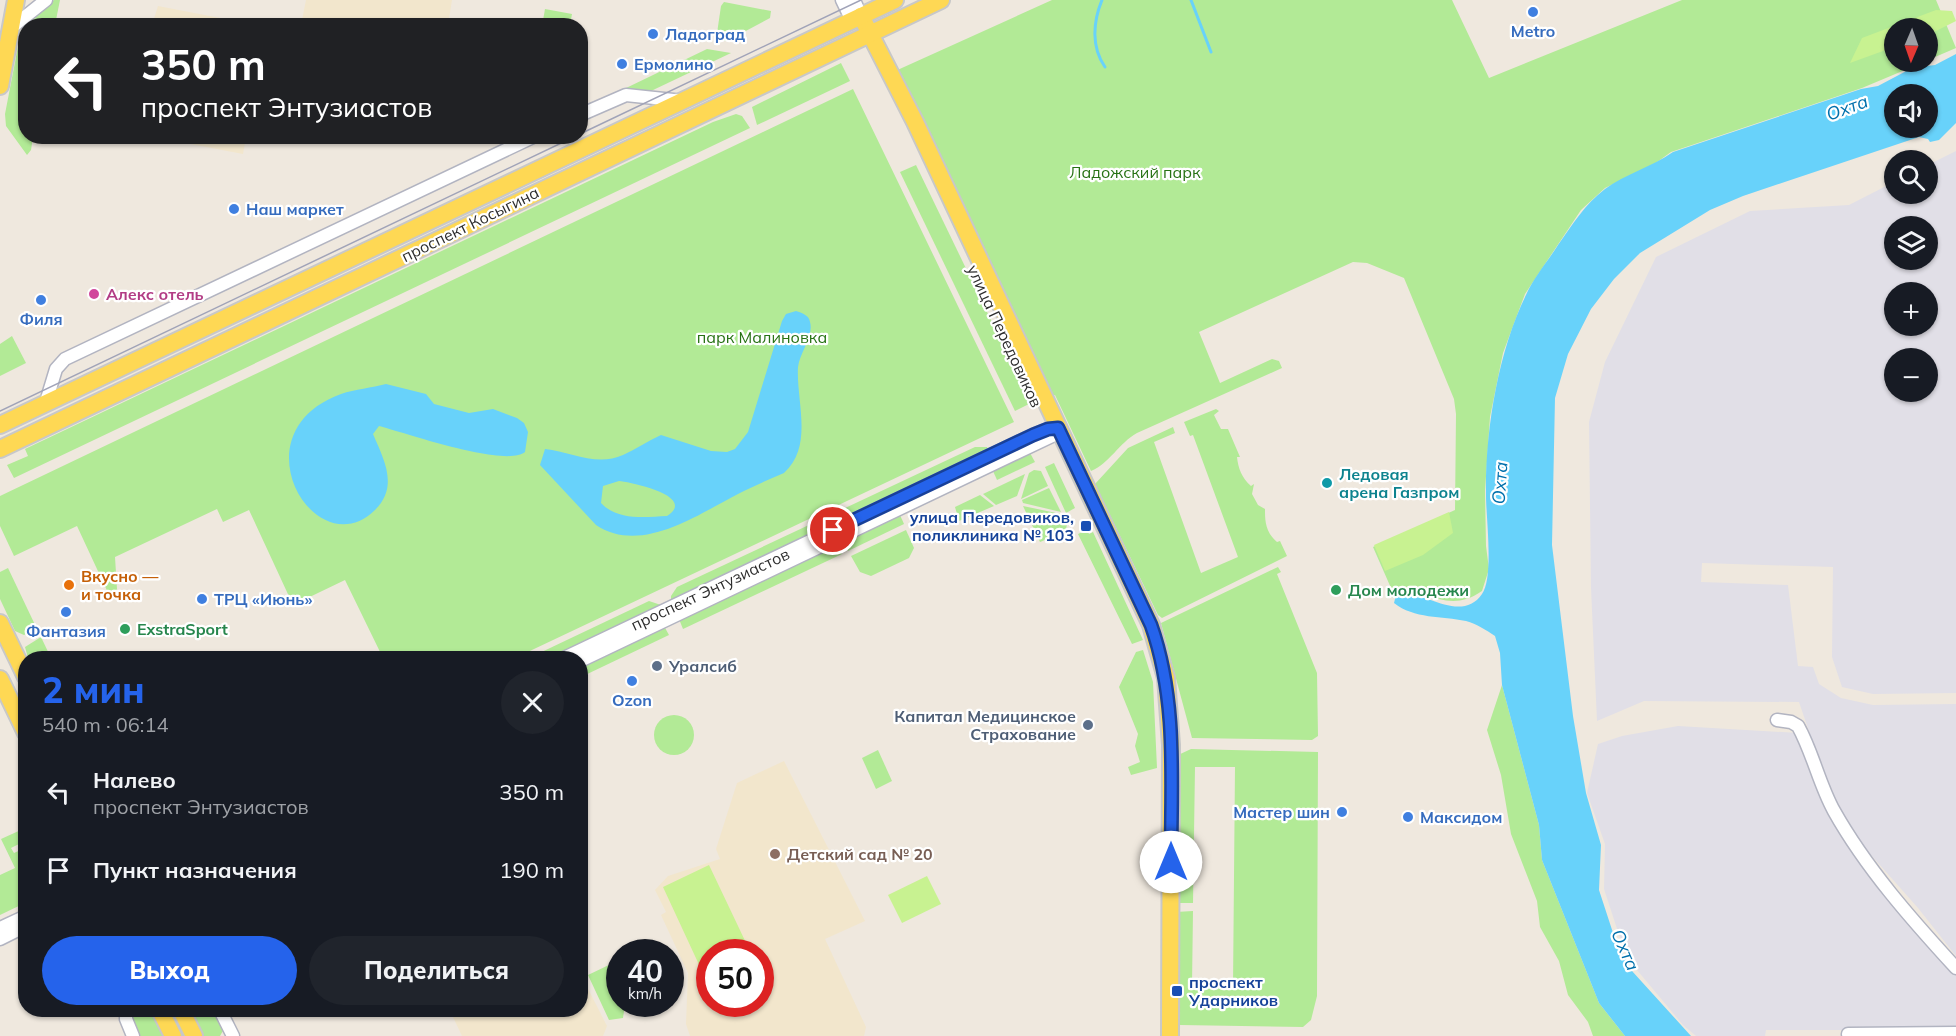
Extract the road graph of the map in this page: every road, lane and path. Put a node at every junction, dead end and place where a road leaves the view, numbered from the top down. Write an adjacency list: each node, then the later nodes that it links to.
1 (16, 0): 10 (main road)
2 (46, 0): 7 (street)
3 (842, 0): 8 (street, улица Передовиков)
4 (854, 0): 8 (street, улица Передовиков)
5 (895, 0): 8 (main road, проспект Косыгина)
6 (940, 0): 11 (main road, проспект Косыгина)
7 (24, 18)
8 (857, 18): 11 (main road, улица Передовиков); 13 (main road, проспект Косыгина)
9 (18, 22): 10 (street)
10 (11, 28): 12 (main road)
11 (866, 35): 18 (main road, улица Передовиков); 19 (main road, проспект Косыгина)
12 (0, 86)
13 (683, 102): 14 (street); 16 (main road, проспект Косыгина)
14 (588, 112)
15 (518, 144): 16 (street)
16 (46, 402): 17 (main road, проспект Косыгина)
17 (0, 425)
18 (1053, 431): 21 (street, проспект Энтузиастов); 22 (street, проспект Энтузиастов); 42 (main road, улица Передовиков); 43 (main road, улица Передовиков)
19 (0, 449)
20 (0, 623): 23 (main road)
21 (579, 651)
22 (588, 657)
23 (18, 660)
24 (0, 679): 25 (main road)
25 (18, 716)
26 (1777, 720): 31 (street)
27 (18, 920): 28 (street)
28 (0, 928)
29 (18, 930): 30 (street)
30 (0, 939)
31 (1956, 968)
32 (126, 1017): 38 (street)
33 (164, 1017): 39 (main road)
34 (184, 1017): 40 (main road)
35 (224, 1017): 41 (street)
36 (1956, 1033): 37 (street)
37 (1848, 1034)
38 (133, 1036)
39 (173, 1036)
40 (194, 1036)
41 (233, 1036)
42 (1161, 1036)
43 (1170, 1036)

